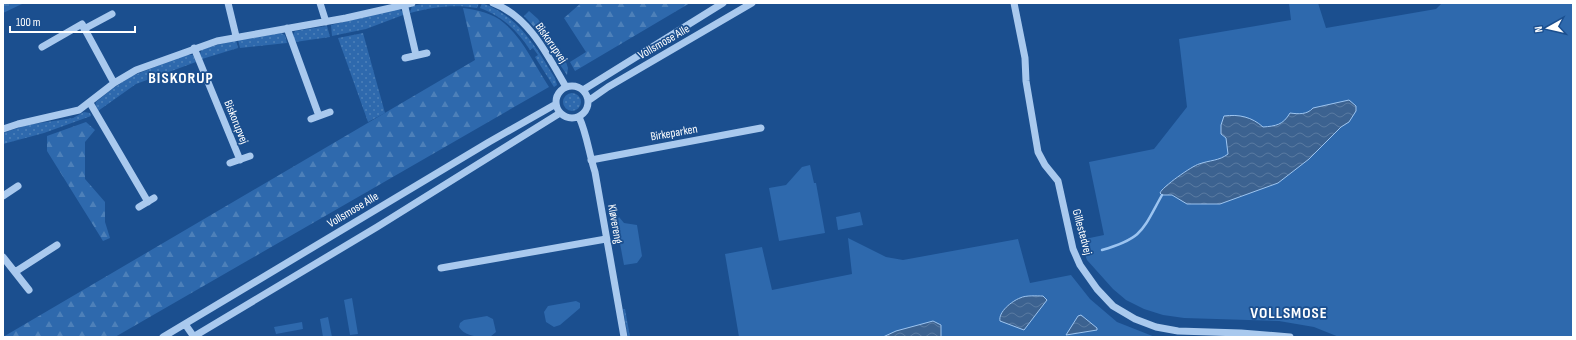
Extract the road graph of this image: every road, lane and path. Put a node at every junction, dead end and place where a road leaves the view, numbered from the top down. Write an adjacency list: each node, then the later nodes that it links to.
1 (228, 3): 12 (street)
2 (320, 3): 9 (street)
3 (493, 3): 19 (street, Biskorupvej)
4 (723, 3): 20 (street, Vollsmose Alle)
5 (752, 3): 21 (street, Vollsmose Alle)
6 (1014, 3): 48 (street, Gillestedvej)
7 (407, 4): 9 (street); 16 (street)
8 (112, 14): 11 (street)
9 (326, 22): 10 (street)
10 (287, 28): 12 (street); 26 (street)
11 (84, 29): 13 (street); 18 (street)
12 (236, 36): 14 (street)
13 (42, 47)
14 (194, 48): 18 (street); 32 (street, Biskorupvej)
15 (427, 53): 16 (street)
16 (416, 56): 17 (street)
17 (405, 58)
18 (114, 83): 22 (street)
19 (566, 87): 20 (street); 23 (street)
20 (583, 90): 21 (street)
21 (588, 101): 27 (street)
22 (90, 103): 30 (street); 37 (street)
23 (556, 104): 25 (street); 44 (street, Vollsmose Alle)
24 (330, 112): 26 (street)
25 (560, 113): 27 (street); 46 (street)
26 (319, 116): 28 (street)
27 (579, 117): 33 (street, Kløvereng)
28 (311, 119)
29 (761, 128): 33 (street, Birkeparken)
30 (3, 129)
31 (250, 156): 32 (street, Biskorupvej)
32 (240, 160): 34 (street, Biskorupvej)
33 (591, 160): 38 (street, Kløvereng)
34 (230, 163)
35 (18, 186): 36 (street)
36 (3, 196)
37 (139, 207)
38 (606, 238): 41 (street); 47 (street, Kløvereng)
39 (57, 245): 42 (street)
40 (3, 257): 42 (street)
41 (441, 268)
42 (15, 272): 43 (street)
43 (29, 290)
44 (186, 324): 45 (street, Vollsmose Alle); 46 (street)
45 (163, 337)
46 (193, 337)
47 (624, 337)
48 (1290, 337)

